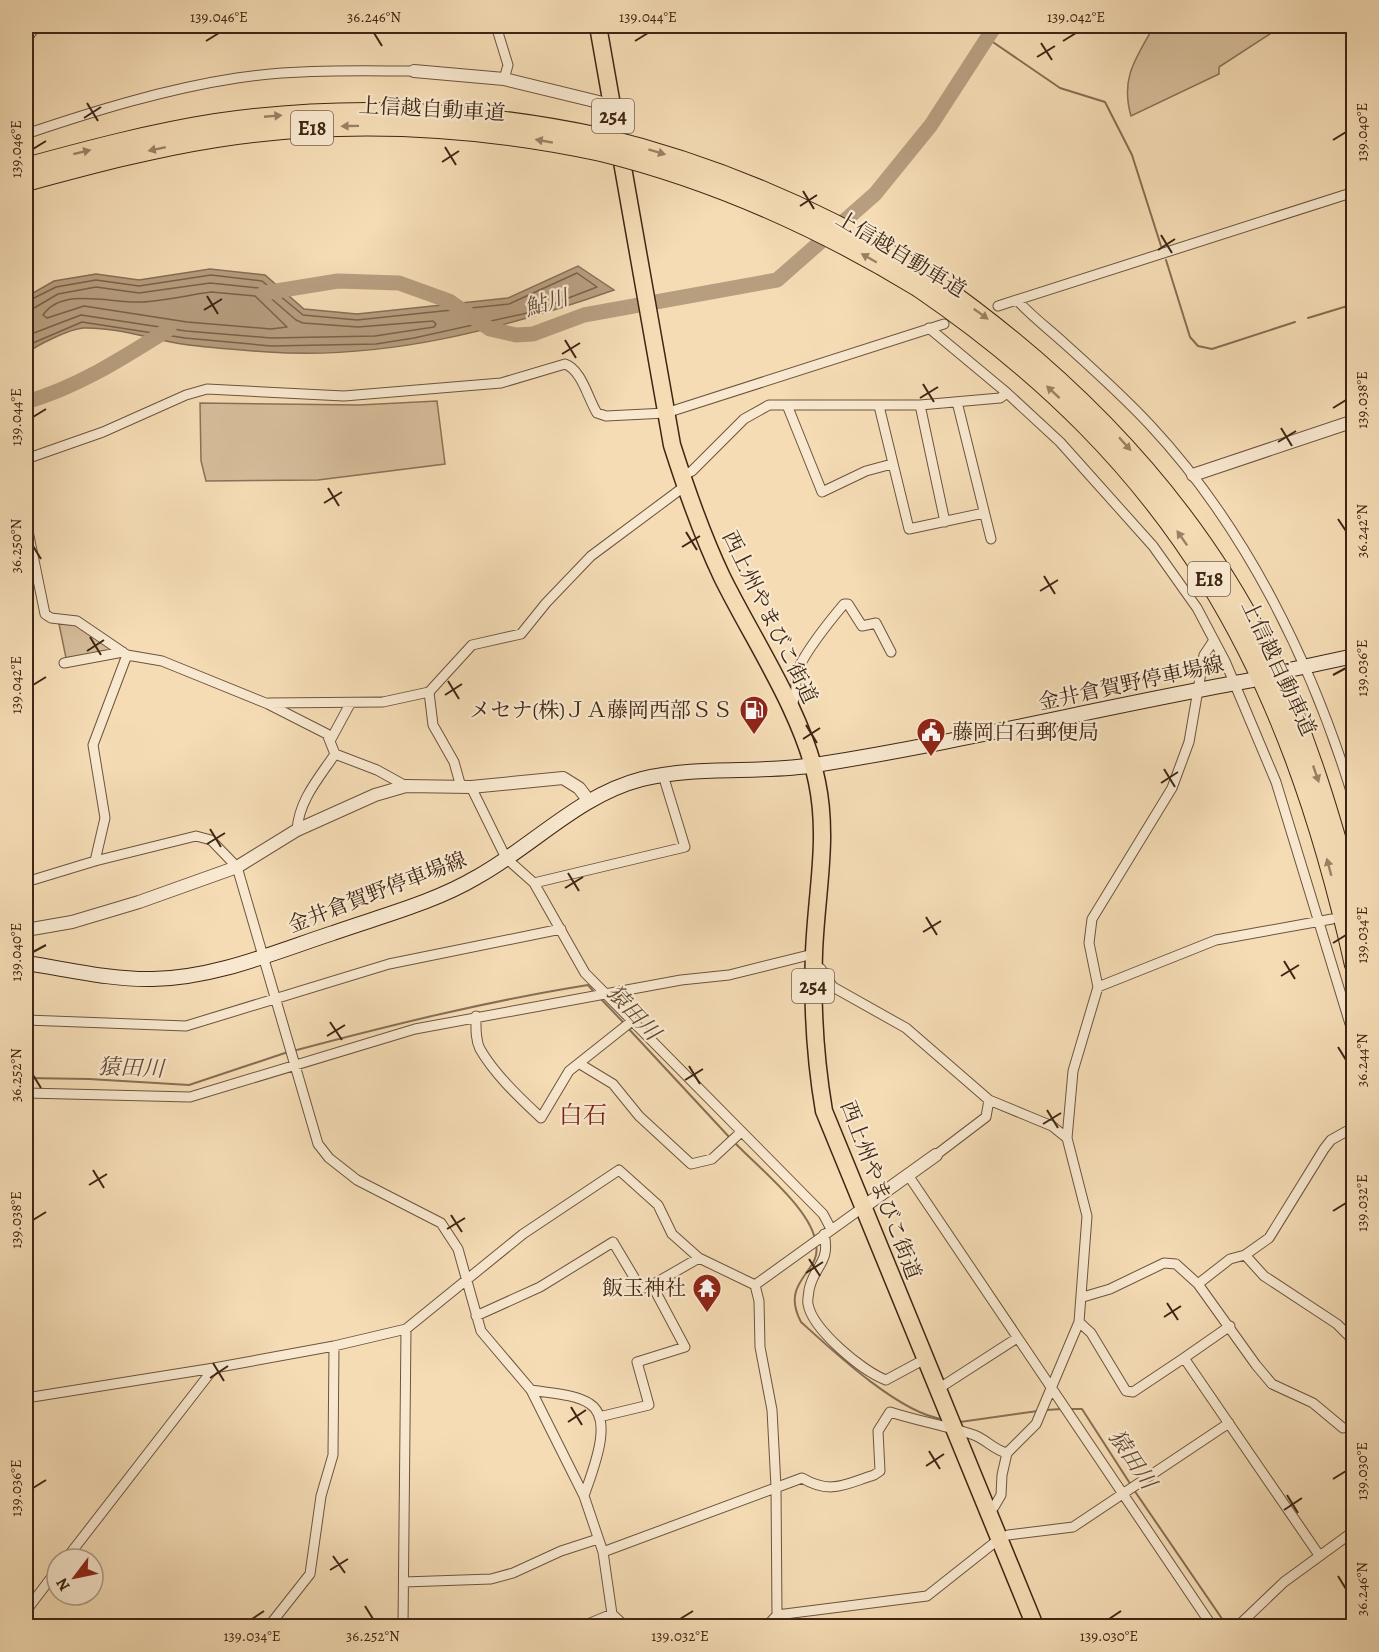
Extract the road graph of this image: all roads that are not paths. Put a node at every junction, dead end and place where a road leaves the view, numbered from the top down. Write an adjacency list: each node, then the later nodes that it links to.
1 (36, 26): 4 (street)
2 (496, 26): 6 (street)
3 (598, 26): 7 (highway, 西上州やまびこ街道 / 254)
4 (26, 40)
5 (414, 71): 6 (street); 8 (street)
6 (504, 79): 7 (street)
7 (612, 105): 23 (highway, 西上州やまびこ街道 / 254)
8 (26, 134)
9 (601, 145): 10 (highway, 上信越自動車道 / E18, one-way to 9); 11 (highway, 上信越自動車道 / E18, one-way to 11); 13 (highway, 上信越自動車道 / E18, bridge)
10 (26, 167)
11 (26, 182)
12 (1353, 192): 14 (street)
13 (926, 284): 61 (highway, 上信越自動車道 / E18, one-way to 61); 69 (highway, 上信越自動車道 / E18, one-way to 13)
14 (1017, 300): 15 (street); 27 (street)
15 (998, 306)
16 (945, 324): 17 (street)
17 (929, 328): 18 (street); 23 (street)
18 (1007, 393): 19 (street); 33 (street)
19 (957, 402): 21 (street); 30 (street)
20 (787, 405): 22 (street); 26 (street); 28 (street)
21 (920, 405): 22 (street); 31 (street)
22 (879, 406): 26 (street)
23 (666, 413): 25 (street); 28 (highway, 西上州やまびこ街道 / 254)
24 (1353, 421): 27 (street)
25 (26, 459)
26 (892, 464): 31 (street)
27 (1193, 475): 38 (street)
28 (684, 481): 43 (street); 46 (highway, 西上州やまびこ街道 / 254)
29 (26, 499): 35 (street)
30 (984, 513): 31 (street); 32 (street)
31 (945, 522)
32 (991, 539)
33 (1214, 640): 41 (street); 42 (street)
34 (891, 652): 46 (street)
35 (125, 653): 37 (street); 44 (street); 57 (street)
36 (1353, 656): 38 (main road)
37 (64, 663)
38 (1303, 667): 39 (main road); 54 (street)
39 (1289, 670)
40 (1252, 680): 41 (main road, 金井倉賀野停車場線)
41 (1234, 683): 42 (main road, 金井倉賀野停車場線); 63 (street)
42 (1197, 691): 49 (main road, 金井倉賀野停車場線); 70 (street)
43 (429, 692): 45 (street); 52 (street)
44 (268, 704): 45 (street); 47 (street)
45 (350, 704): 47 (street)
46 (789, 708): 49 (highway, 西上州やまびこ街道 / 254)
47 (330, 741): 48 (street)
48 (336, 754): 51 (street); 55 (street)
49 (812, 766): 50 (main road, 金井倉賀野停車場線); 67 (highway, 西上州やまびこ街道 / 254)
50 (663, 775): 53 (main road, 金井倉賀野停車場線); 60 (street)
51 (406, 786): 52 (street); 55 (street)
52 (466, 787): 53 (street); 56 (street)
53 (589, 801): 56 (main road, 金井倉賀野停車場線)
54 (1353, 801)
55 (297, 830): 58 (street)
56 (506, 858): 60 (street); 66 (main road, 金井倉賀野停車場線)
57 (94, 861): 58 (street); 59 (street)
58 (237, 867): 65 (street); 66 (street)
59 (26, 882)
60 (534, 883): 64 (street)
61 (1353, 902)
62 (1332, 919): 63 (street)
63 (1317, 921): 70 (street); 76 (street)
64 (561, 929): 71 (street); 72 (street)
65 (26, 930)
66 (263, 956): 68 (main road, 金井倉賀野停車場線); 72 (street)
67 (814, 959): 71 (street); 80 (street); 86 (highway, 西上州やまびこ街道 / 254)
68 (26, 963)
69 (1353, 965)
70 (1098, 987): 83 (street)
71 (604, 994): 73 (street); 75 (street)
72 (276, 998): 74 (street); 77 (street)
73 (476, 1016): 77 (street); 78 (street)
74 (26, 1020)
75 (630, 1022): 78 (street); 82 (street)
76 (1353, 1037)
77 (296, 1063): 79 (street); 90 (street)
78 (580, 1064): 82 (street)
79 (26, 1093)
80 (989, 1100): 83 (street); 84 (street)
81 (1353, 1127): 88 (street)
82 (739, 1134): 87 (street)
83 (1067, 1138): 94 (street)
84 (936, 1155): 85 (street)
85 (908, 1175): 86 (street); 99 (street)
86 (862, 1208): 87 (street); 103 (highway, 西上州やまびこ街道 / 254)
87 (828, 1232): 93 (street); 103 (street)
88 (1245, 1256): 91 (street); 100 (street)
89 (699, 1258): 90 (street); 92 (street); 93 (street)
90 (466, 1279): 95 (street); 98 (street)
91 (1198, 1284): 94 (street); 97 (street)
92 (652, 1285): 95 (street); 109 (street)
93 (755, 1285): 114 (street)
94 (1083, 1298): 96 (street)
95 (476, 1316): 107 (street)
96 (1079, 1322): 102 (street); 105 (street)
97 (1230, 1326): 102 (street); 111 (street)
98 (406, 1329): 101 (street); 124 (street)
99 (1017, 1338): 105 (street); 106 (street)
100 (1353, 1341)
101 (334, 1346): 104 (street); 129 (street)
102 (1184, 1358): 110 (street)
103 (925, 1359): 106 (highway, 西上州やまびこ街道 / 254)
104 (214, 1368): 108 (street); 121 (street)
105 (1051, 1388): 113 (street); 115 (street)
106 (938, 1389): 112 (highway, 西上州やまびこ街道 / 254)
107 (531, 1390): 109 (street); 116 (street)
108 (26, 1398)
109 (599, 1417): 116 (street)
110 (1229, 1423): 115 (street); 123 (street)
111 (1343, 1428)
112 (955, 1432): 113 (street); 114 (street); 117 (highway, 西上州やまびこ街道 / 254)
113 (1007, 1453): 117 (street)
114 (776, 1487): 122 (street); 128 (street)
115 (1123, 1495): 120 (street); 136 (street)
116 (584, 1496): 119 (street)
117 (988, 1510): 120 (highway, 西上州やまびこ街道 / 254)
118 (1353, 1531): 123 (street)
119 (598, 1539): 122 (street); 124 (street)
120 (999, 1539): 128 (street); 135 (highway, 西上州やまびこ街道 / 254)
121 (75, 1547)
122 (603, 1552): 127 (street)
123 (1319, 1555): 137 (street)
124 (404, 1582): 130 (street)
125 (45, 1586): 126 (street)
126 (26, 1611)
127 (612, 1614): 131 (street); 132 (street)
128 (777, 1615): 133 (street); 134 (street)
129 (269, 1626)
130 (403, 1626)
131 (583, 1626)
132 (625, 1626)
133 (767, 1626)
134 (784, 1626)
135 (1035, 1626)
136 (1212, 1626)
137 (1238, 1626)

